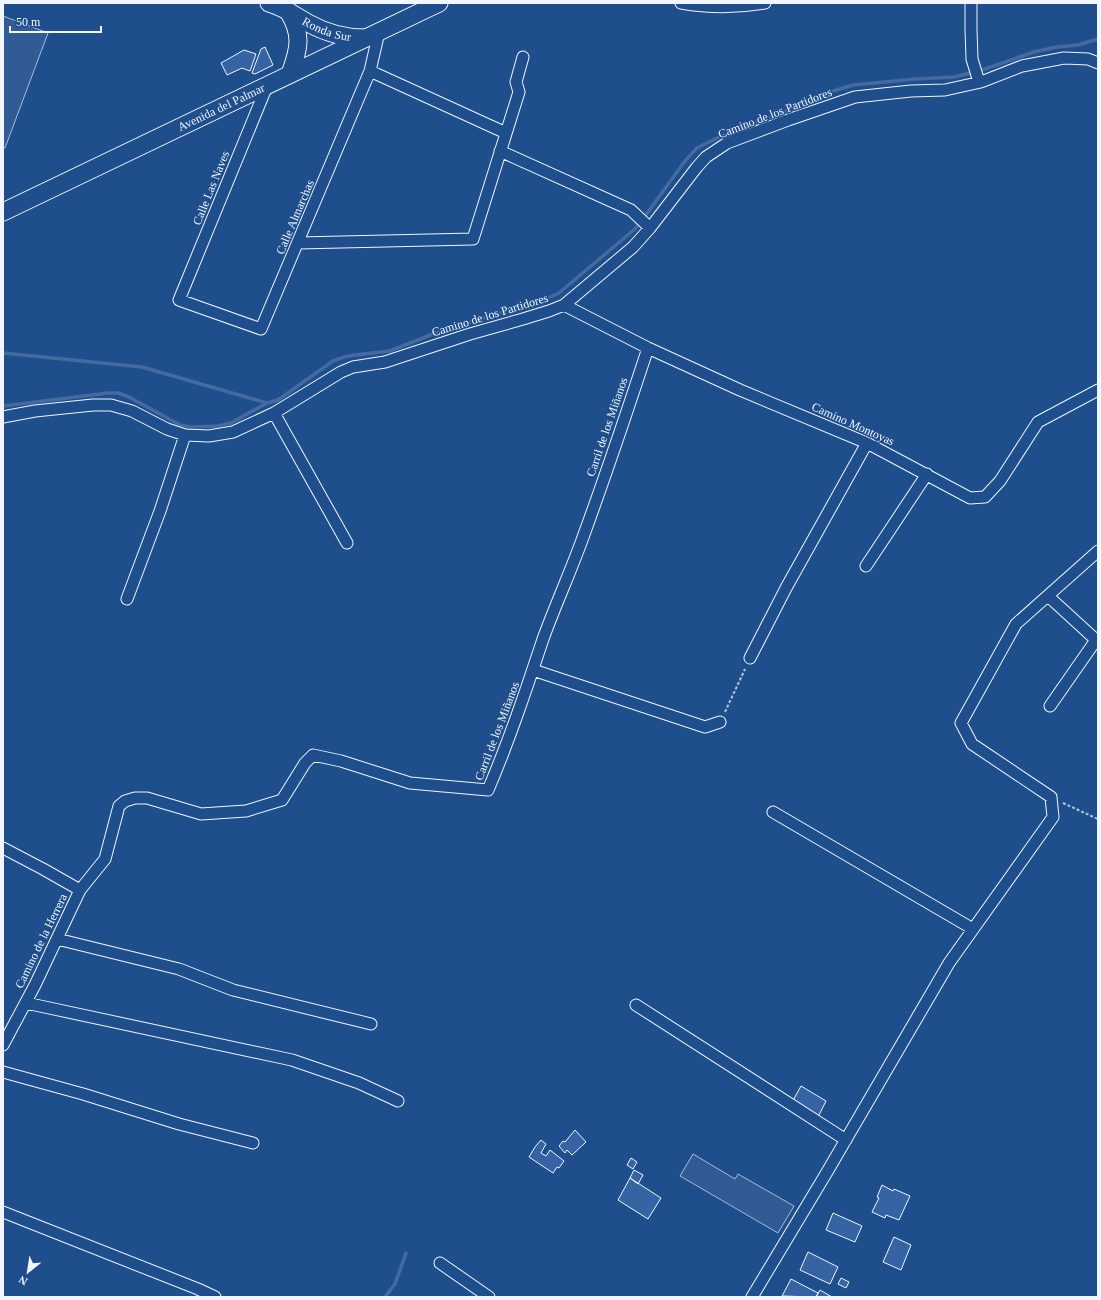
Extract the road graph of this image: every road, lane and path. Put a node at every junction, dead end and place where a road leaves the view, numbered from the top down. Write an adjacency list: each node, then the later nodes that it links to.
1 (269, 3): 6 (main road, Ronda Sur)
2 (439, 3): 7 (main road, Avenida del Palmar)
3 (681, 3): 4 (street)
4 (765, 3)
5 (971, 3): 12 (street)
6 (288, 11): 7 (main road, Ronda Sur); 11 (main road)
7 (372, 35): 10 (street, Calle Almarchas); 11 (main road, Avenida del Palmar)
8 (523, 57): 14 (street)
9 (1098, 63): 12 (street, Camino de los Partidores)
10 (370, 71): 14 (street); 18 (street, Calle Almarchas)
11 (290, 74): 13 (main road, Avenida del Palmar)
12 (979, 82): 17 (street, Camino de los Partidores)
13 (267, 86): 16 (main road, Avenida del Palmar); 19 (street, Calle Las Naves)
14 (506, 133): 15 (street)
15 (500, 152): 17 (street); 18 (street)
16 (3, 212)
17 (650, 228): 20 (street, Camino de los Partidores)
18 (298, 243): 19 (street, Calle Almarchas)
19 (179, 300)
20 (564, 305): 21 (street, Camino Montoyas); 23 (street, Camino de los Partidores)
21 (648, 348): 26 (street, Camino Montoyas); 34 (street, Carril de los Miñanos)
22 (1098, 390): 27 (street, Camino Montoyas)
23 (274, 413): 25 (street, Camino de los Partidores); 28 (street)
24 (3, 417): 25 (street, Camino de los Partidores)
25 (185, 435): 32 (street)
26 (867, 442): 27 (street, Camino Montoyas); 33 (street)
27 (927, 474): 30 (street)
28 (346, 543)
29 (1098, 552): 31 (street)
30 (866, 566)
31 (1048, 596): 35 (street); 37 (street)
32 (127, 599)
33 (750, 658): 36 (path)
34 (533, 670): 36 (street); 41 (street, Carril de los Miñanos)
35 (1050, 706)
36 (720, 722)
37 (1051, 798): 39 (path); 42 (street)
38 (773, 812): 42 (street)
39 (1098, 819)
40 (3, 848): 41 (street)
41 (80, 890): 43 (street, Camino de la Herrera)
42 (973, 929): 50 (street)
43 (57, 939): 44 (street, Camino de la Herrera); 46 (street)
44 (26, 1002): 47 (street, Camino de la Herrera); 49 (street)
45 (636, 1005): 50 (street)
46 (371, 1024)
47 (3, 1045)
48 (3, 1072): 51 (street)
49 (398, 1102)
50 (846, 1140): 56 (street)
51 (253, 1143)
52 (3, 1212): 54 (street)
53 (440, 1263): 55 (street)
54 (215, 1297)
55 (489, 1297)
56 (752, 1297)

